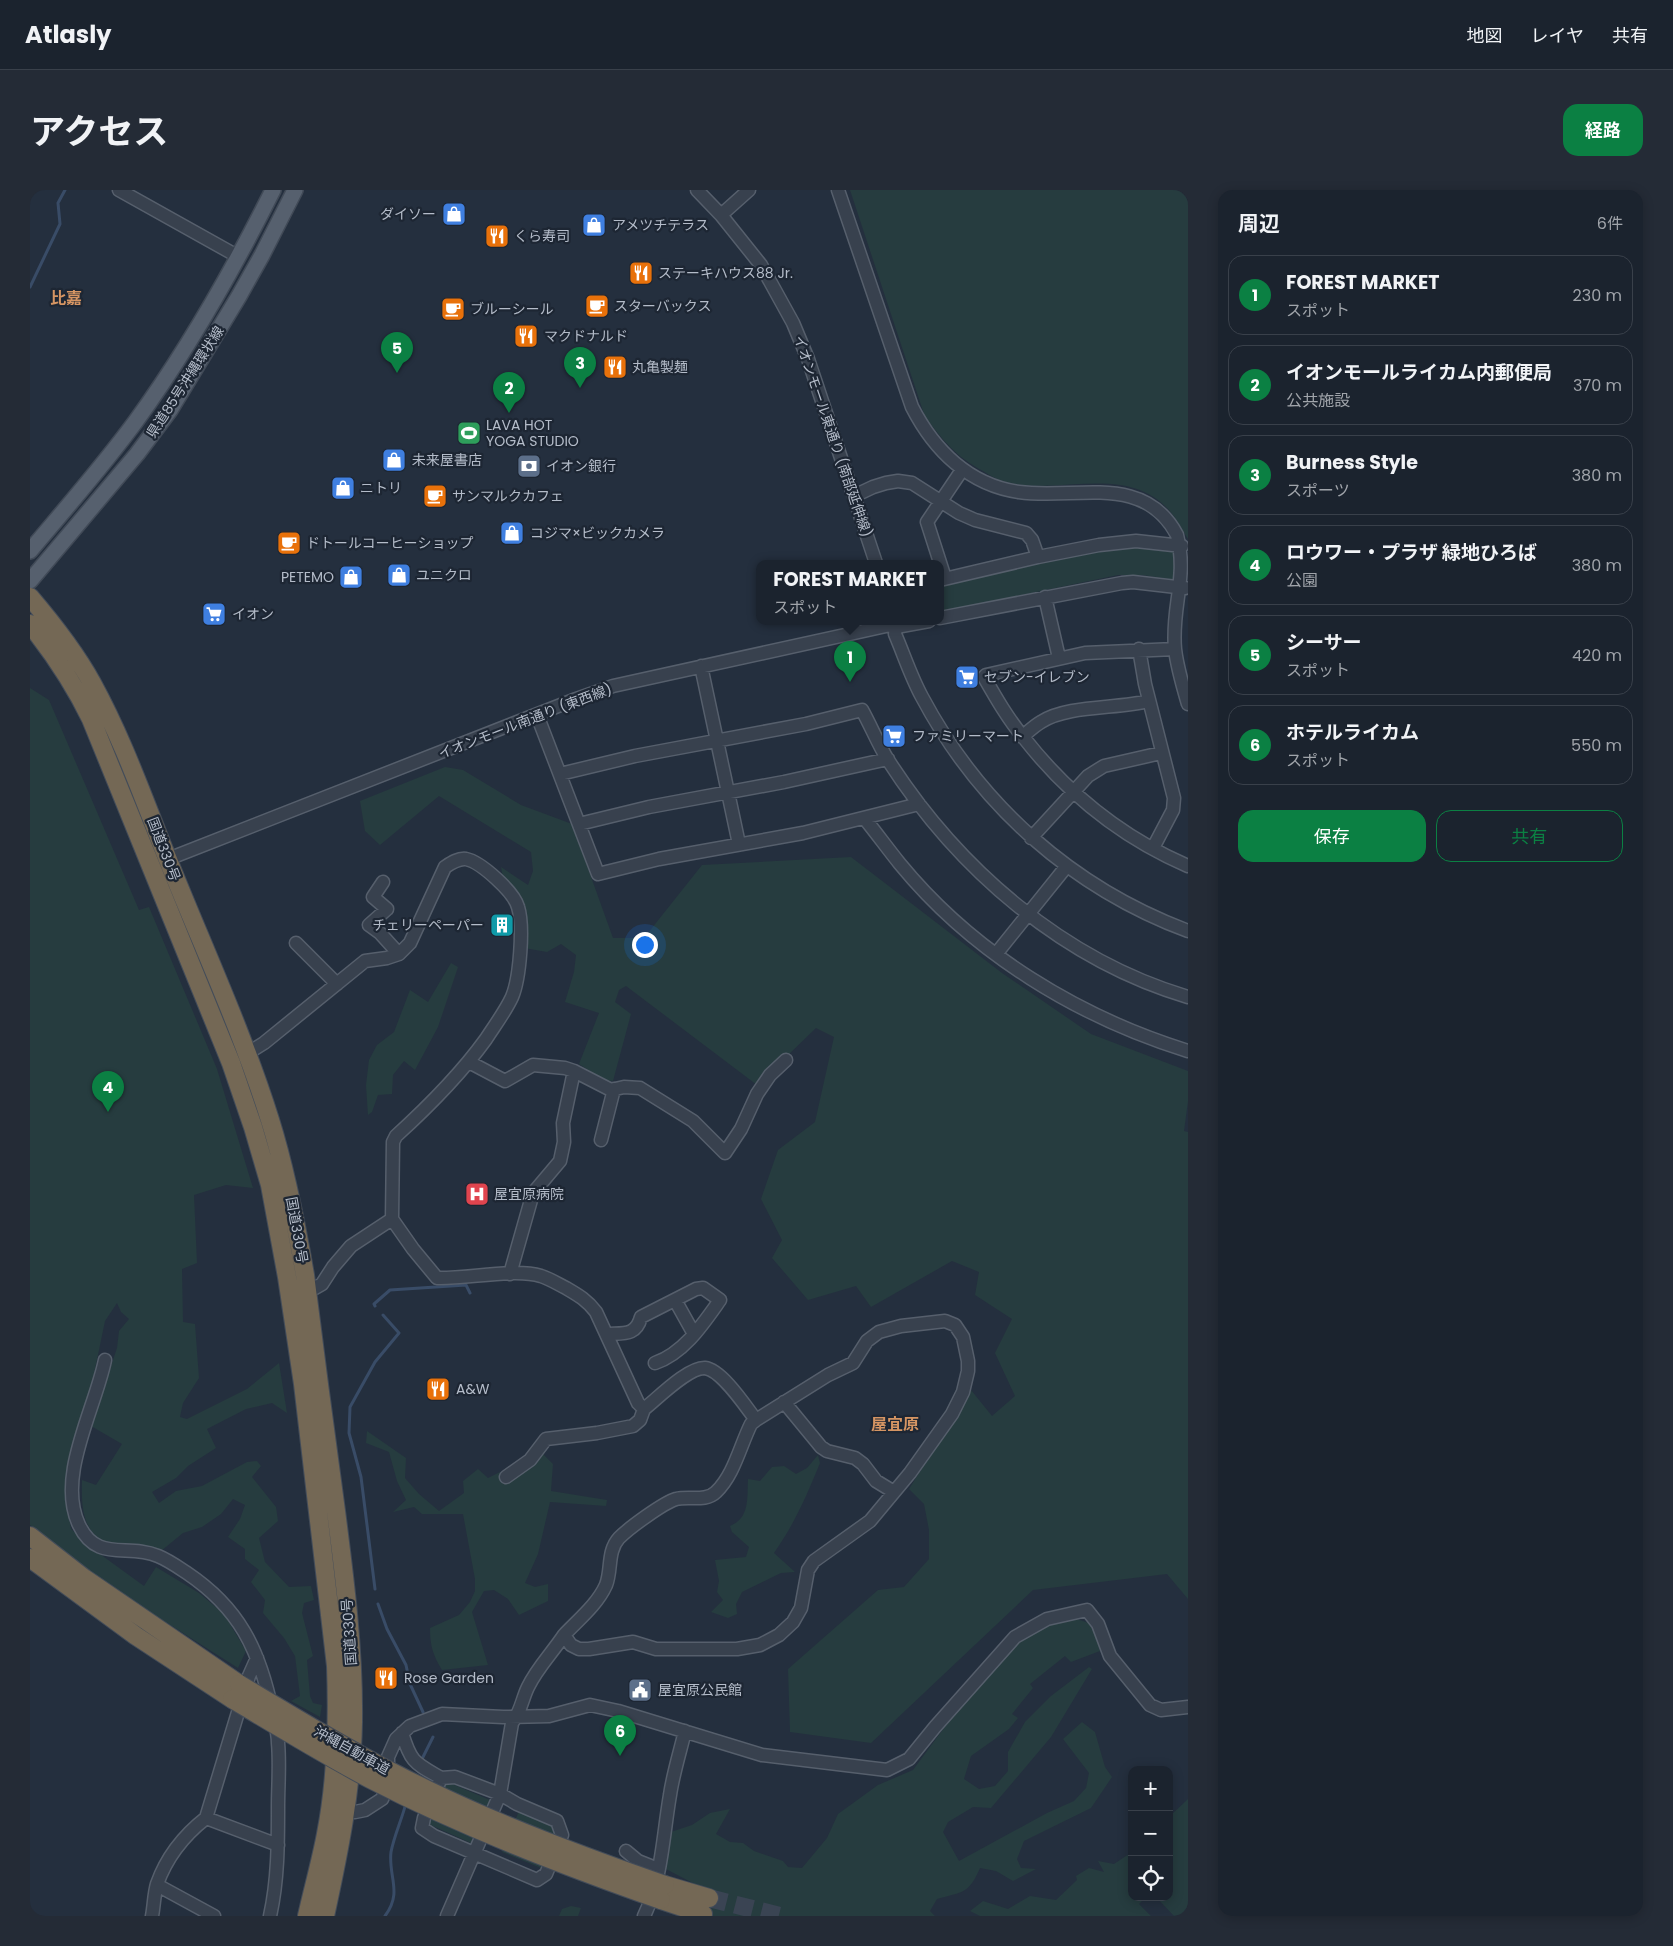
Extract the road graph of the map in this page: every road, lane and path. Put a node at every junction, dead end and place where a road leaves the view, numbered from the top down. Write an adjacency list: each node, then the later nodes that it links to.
1 (119, 190): 8 (street)
2 (273, 190): 8 (main road, 県道85号沖縄環状線)
3 (295, 190): 18 (main road, 県道85号沖縄環状線)
4 (697, 190): 7 (street, イオンモール東通り (南部延伸線))
5 (749, 190): 7 (street)
6 (838, 190): 9 (street)
7 (721, 215): 10 (street, イオンモール東通り (南部延伸線))
8 (239, 257): 13 (main road, 県道85号沖縄環状線)
9 (962, 470): 11 (street); 12 (street)
10 (854, 496): 11 (street); 15 (street, イオンモール東通り (南部延伸線))
11 (941, 502): 14 (street); 16 (street)
12 (1182, 546): 14 (street); 19 (street)
13 (30, 551)
14 (1038, 557): 17 (street)
15 (875, 560)
16 (937, 560)
17 (944, 579)
18 (30, 581)
19 (1186, 588): 21 (street); 27 (street)
20 (30, 597): 46 (highway, 国道330号)
21 (1045, 597): 22 (street); 28 (street)
22 (944, 617)
23 (30, 624): 66 (highway, 国道330号)
24 (890, 625): 29 (street, イオンモール南通り (東西線))
25 (895, 625): 43 (street)
26 (1139, 649): 27 (street); 28 (street); 30 (street)
27 (1175, 649): 31 (street)
28 (1059, 658): 33 (street)
29 (701, 666): 32 (street, イオンモール南通り (東西線)); 34 (street)
30 (1149, 701): 33 (street); 35 (street)
31 (1188, 704)
32 (537, 715): 37 (street); 46 (street, イオンモール南通り (東西線))
33 (1022, 737): 39 (street)
34 (717, 742): 36 (street); 37 (street); 38 (street)
35 (1161, 753): 39 (street); 45 (street)
36 (888, 759): 38 (street); 40 (street)
37 (560, 774): 42 (street)
38 (728, 792): 42 (street); 44 (street)
39 (1073, 792): 43 (street); 45 (street)
40 (919, 804): 41 (street); 50 (street)
41 (865, 819): 44 (street); 54 (street)
42 (579, 824): 44 (street)
43 (1031, 838): 47 (street)
44 (739, 844)
45 (1153, 848): 48 (street)
46 (168, 859): 58 (highway, 国道330号)
47 (1066, 866): 50 (street); 51 (street)
48 (1188, 866)
49 (382, 882): 53 (street)
50 (1028, 914): 54 (street); 56 (street)
51 (1188, 931)
52 (296, 943): 55 (street)
53 (399, 954): 55 (street); 60 (street)
54 (996, 954): 57 (street)
55 (337, 984): 58 (street)
56 (1188, 997)
57 (1188, 1051)
58 (248, 1053): 66 (highway, 国道330号)
59 (786, 1060): 62 (street)
60 (469, 1062): 61 (street); 64 (street)
61 (574, 1071): 62 (street); 65 (street)
62 (614, 1089): 63 (street)
63 (601, 1140)
64 (392, 1219): 65 (street); 66 (street)
65 (510, 1274): 68 (street)
66 (298, 1292): 90 (highway, 国道330号)
67 (675, 1300): 68 (street); 69 (street); 69 (street)
68 (607, 1334): 73 (street)
69 (694, 1334): 71 (street)
70 (105, 1360): 80 (street)
71 (654, 1363)
72 (784, 1402): 74 (street); 76 (street); 76 (street)
73 (644, 1409): 74 (street); 75 (street)
74 (756, 1420): 79 (street)
75 (506, 1477)
76 (894, 1492): 79 (street)
77 (30, 1536): 81 (highway, 沖縄自動車道)
78 (30, 1558): 81 (highway, 沖縄自動車道)
79 (564, 1635): 85 (street)
80 (257, 1658): 91 (street); 92 (street)
81 (235, 1692): 96 (highway, 沖縄自動車道, bridge)
82 (1188, 1700): 84 (street)
83 (1188, 1707): 84 (street)
84 (1161, 1710): 86 (street)
85 (518, 1716): 86 (street); 87 (street); 89 (street)
86 (685, 1731): 96 (street)
87 (402, 1733): 88 (street); 90 (street)
88 (441, 1778): 89 (street); 94 (street)
89 (500, 1794): 94 (street); 94 (street)
90 (338, 1810): 101 (highway, 国道330号); 102 (highway, 国道330号)
91 (206, 1818): 92 (street); 95 (street)
92 (278, 1846): 100 (street)
93 (626, 1851): 96 (street)
94 (475, 1854): 103 (street)
95 (157, 1885): 98 (street); 99 (street)
96 (661, 1885): 97 (highway, 沖縄自動車道); 104 (street)
97 (706, 1906)
98 (152, 1916)
99 (214, 1916)
100 (270, 1916)
101 (307, 1916)
102 (325, 1916)
103 (447, 1916)
104 (644, 1916)

